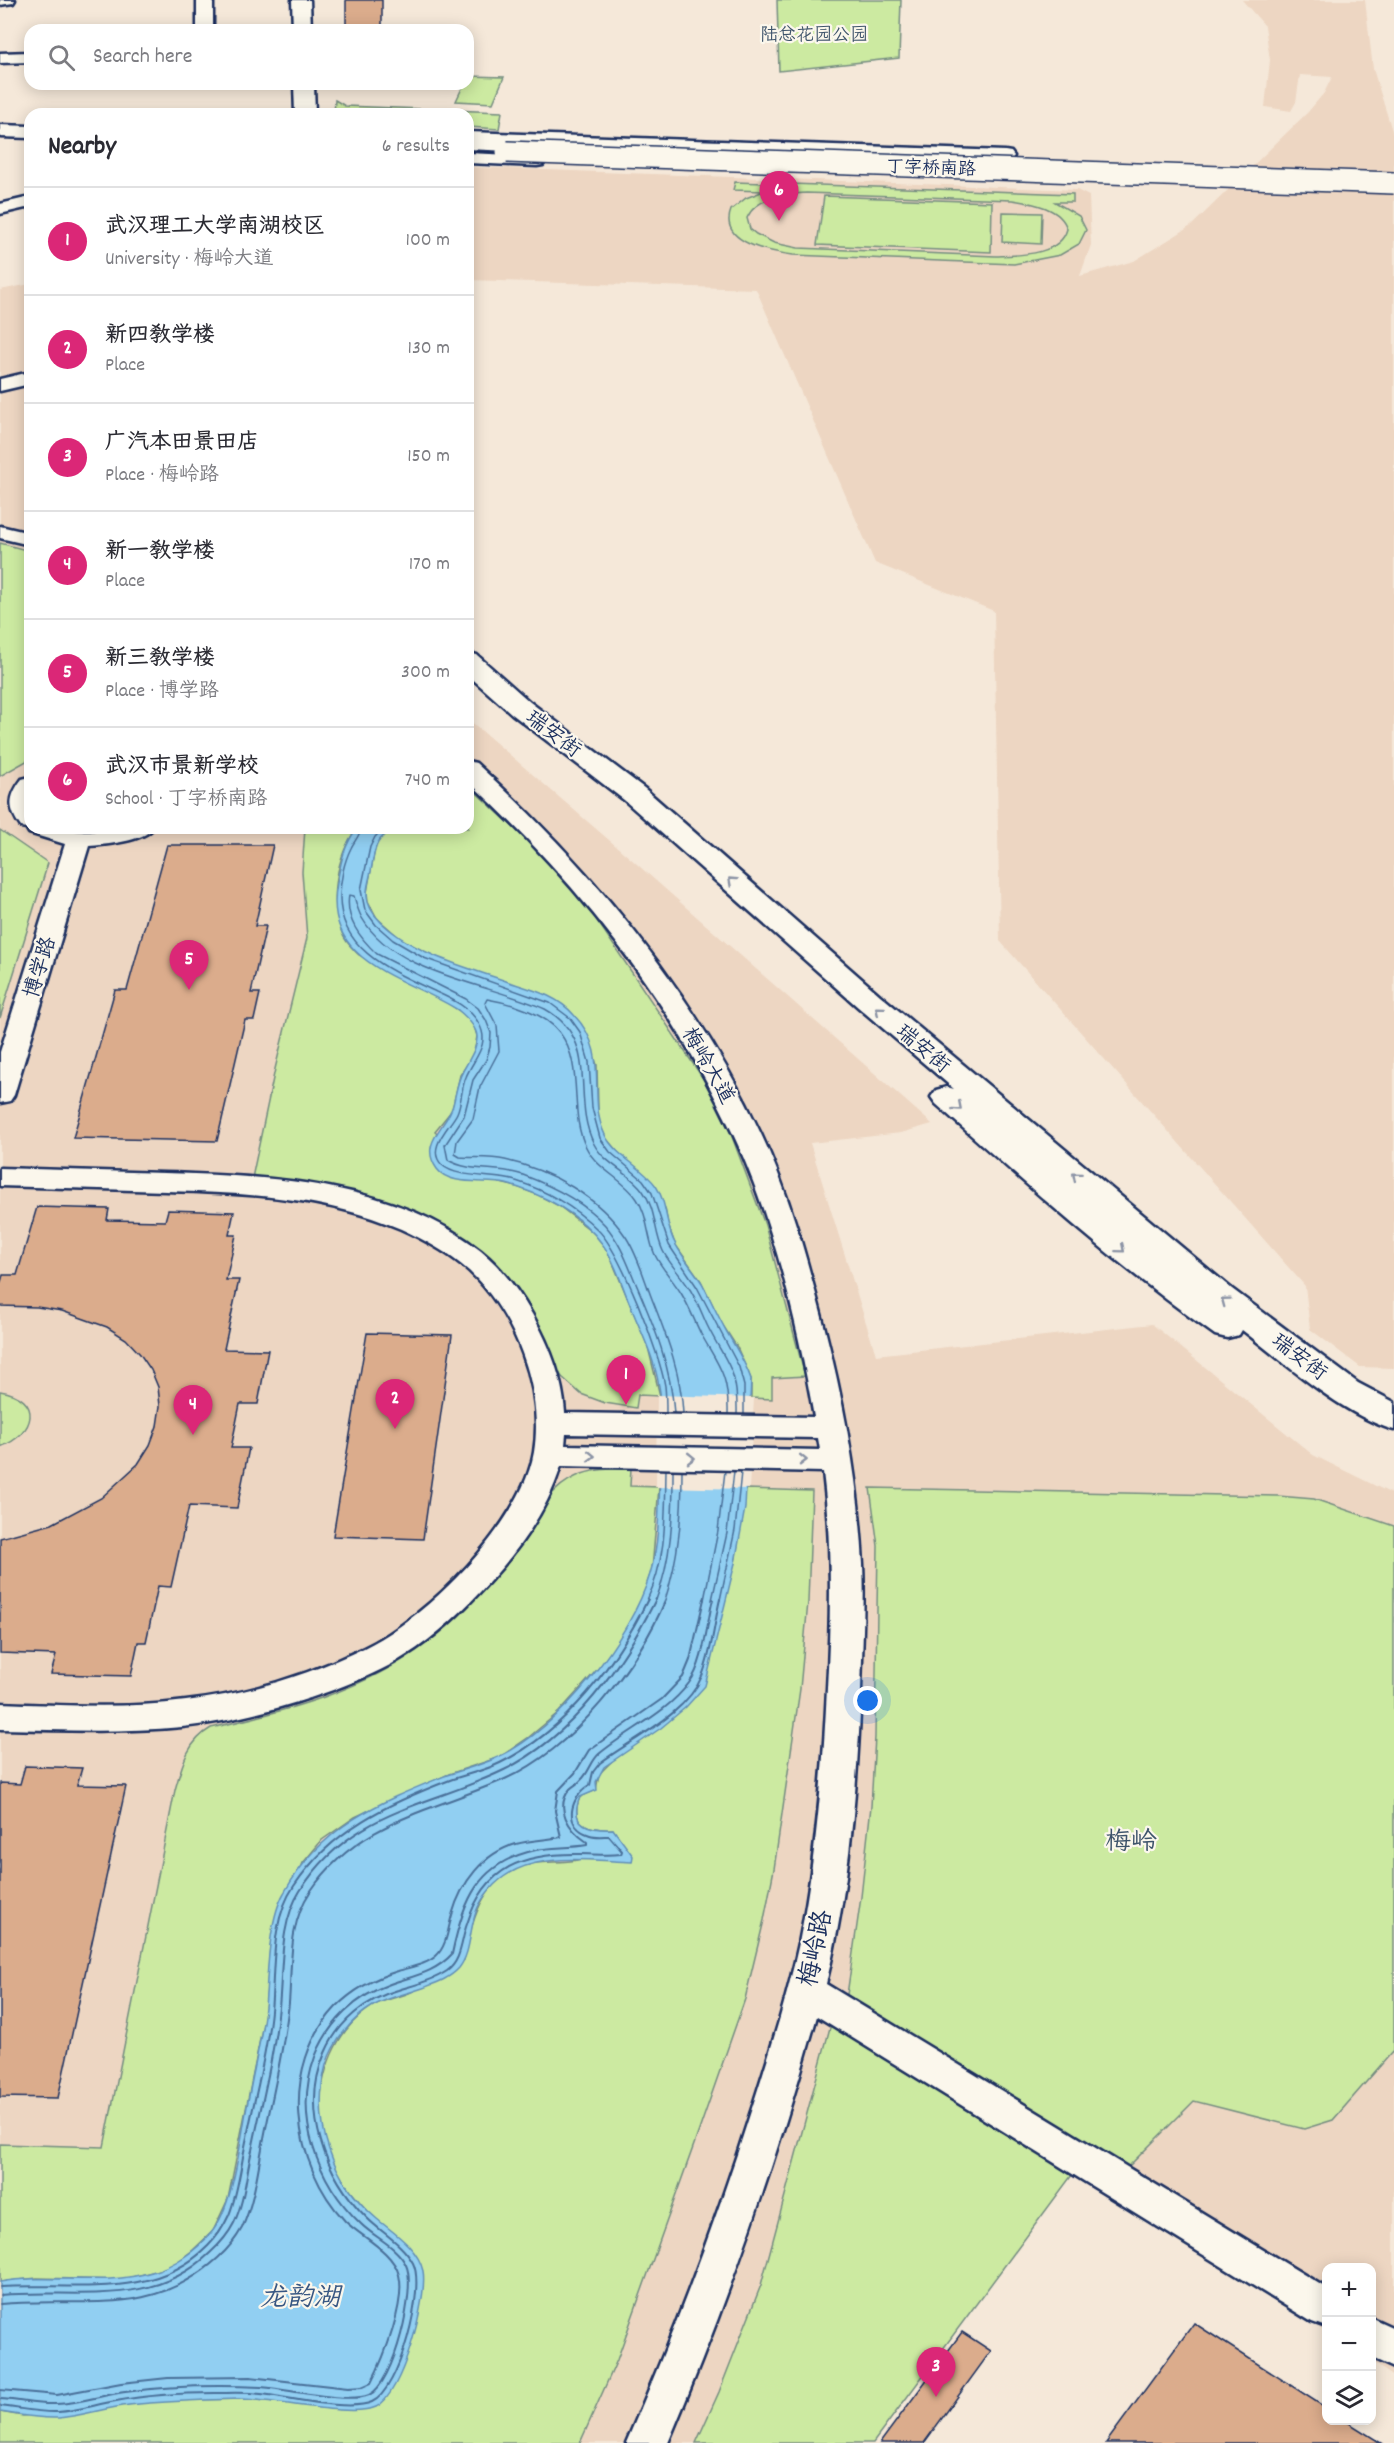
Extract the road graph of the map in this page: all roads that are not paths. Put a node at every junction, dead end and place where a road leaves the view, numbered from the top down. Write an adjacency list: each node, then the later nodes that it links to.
1 (0, 0): 2 (street)
2 (8, 0)
3 (205, 0): 5 (street)
4 (301, 0): 6 (main road)
5 (205, 24)
6 (302, 24)
7 (24, 57): 8 (street)
8 (0, 58)
9 (304, 90): 10 (main road)
10 (305, 108)
11 (0, 124): 12 (main road)
12 (24, 125)
13 (0, 131): 14 (main road)
14 (24, 132)
15 (474, 137): 19 (street)
16 (474, 144): 17 (main road, 丁字桥南路)
17 (508, 149): 18 (main road, 丁字桥南路); 22 (main road, 丁字桥南路); 23 (main road, 丁字桥南路, bridge)
18 (474, 151)
19 (900, 152): 20 (street); 21 (street)
20 (1005, 156)
21 (474, 158)
22 (1394, 174)
23 (1394, 183)
24 (24, 203): 25 (street)
25 (0, 209)
26 (24, 379): 27 (street)
27 (0, 385)
28 (0, 532): 29 (street)
29 (24, 538)
30 (474, 666): 40 (main road, 瑞安街, one-way to 30)
31 (474, 691): 42 (main road, 瑞安街, one-way to 42)
32 (474, 774): 43 (street, 梅岭大道)
33 (17, 791): 34 (street)
34 (24, 812)
35 (53, 834): 37 (street)
36 (121, 834): 37 (street)
37 (79, 839): 38 (street, 博学路)
38 (0, 1095)
39 (0, 1177): 41 (street)
40 (1394, 1418)
41 (551, 1423): 43 (street); 44 (street)
42 (1394, 1434)
43 (834, 1444): 44 (street, one-way to 43); 46 (street, 梅岭路)
44 (548, 1455): 45 (street)
45 (0, 1716)
46 (806, 1991): 47 (street); 50 (street, 梅岭路)
47 (1322, 2307)
48 (1376, 2340): 49 (street)
49 (1394, 2350)
50 (647, 2443)

